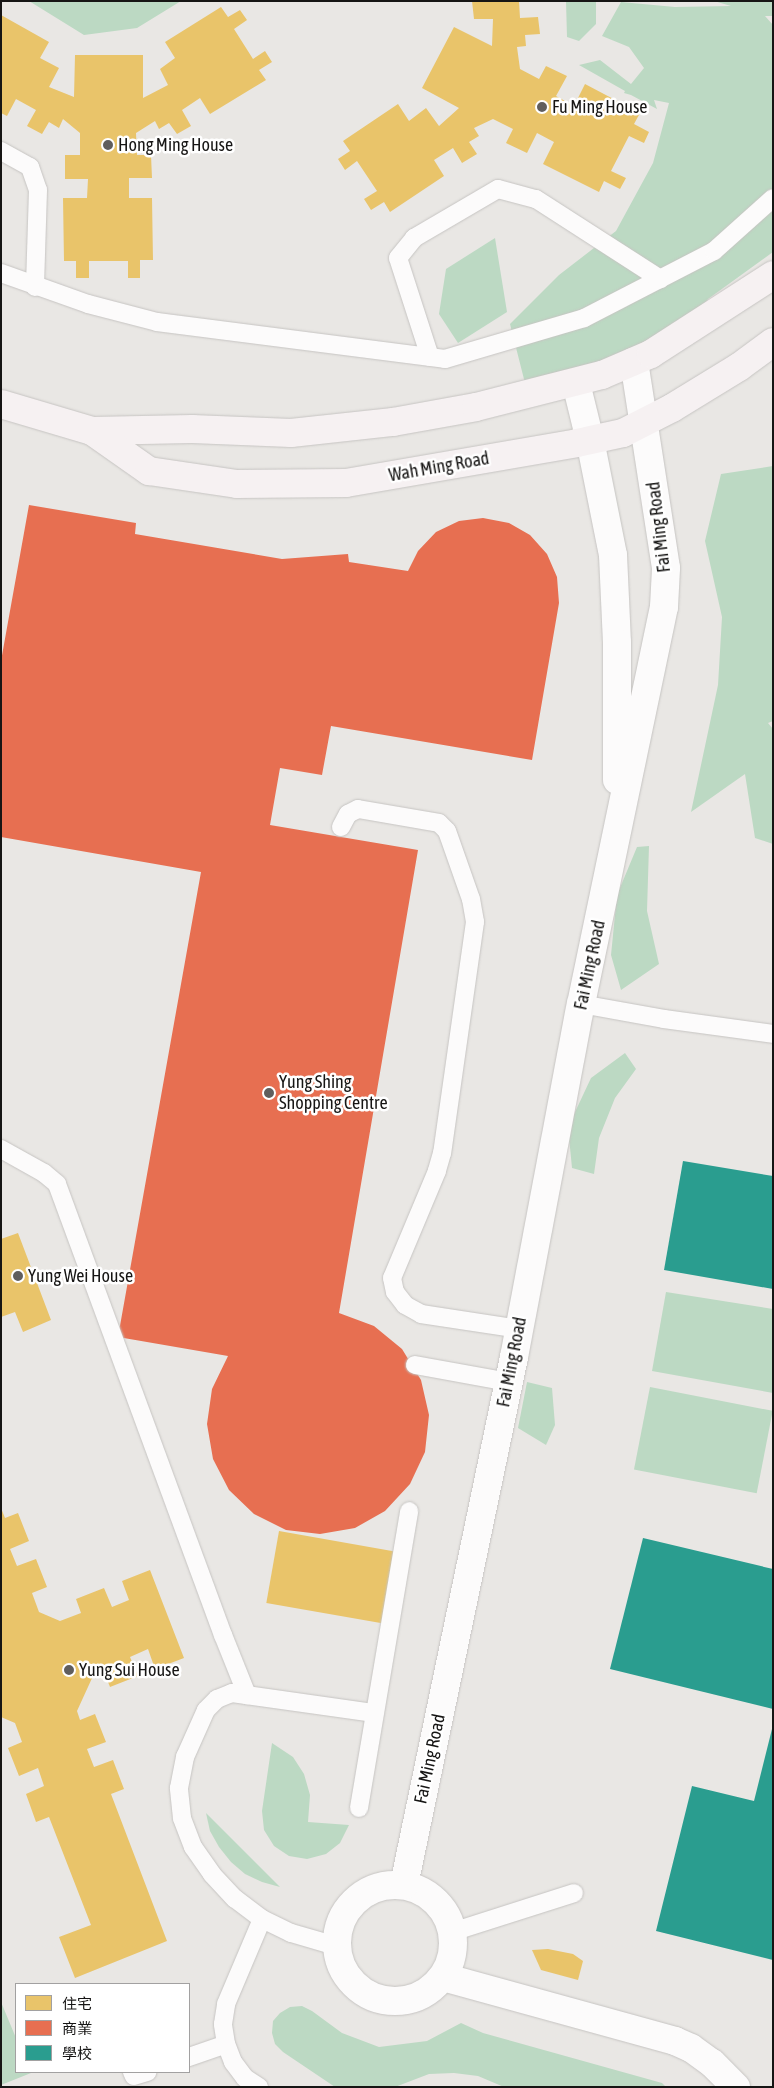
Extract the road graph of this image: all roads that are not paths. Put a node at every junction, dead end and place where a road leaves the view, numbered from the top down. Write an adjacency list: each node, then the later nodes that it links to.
1 (1, 151): 6 (lane)
2 (773, 198): 5 (lane)
3 (1, 273): 6 (lane)
4 (773, 276): 9 (street, Wah Ming Road)
5 (660, 279): 8 (lane); 8 (lane)
6 (35, 286): 8 (lane)
7 (773, 342): 12 (street, Wah Ming Road)
8 (430, 357)
9 (634, 362): 10 (street, Wah Ming Road); 12 (street, Fai Ming Road)
10 (576, 383): 13 (street, Wah Ming Road); 14 (street, Fai Ming Road)
11 (1, 404): 13 (street, Wah Ming Road)
12 (645, 422): 14 (street, Wah Ming Road); 16 (street, Fai Ming Road)
13 (92, 432): 14 (street, Wah Ming Road)
14 (590, 440): 16 (street, Fai Ming Road)
15 (341, 827): 20 (lane)
16 (617, 839): 17 (street, Fai Ming Road)
17 (581, 1004): 18 (lane); 20 (street, Fai Ming Road)
18 (773, 1034)
19 (1, 1149): 24 (lane)
20 (519, 1329): 22 (street, Fai Ming Road)
21 (415, 1365): 22 (lane)
22 (509, 1382): 27 (street, Fai Ming Road)
23 (409, 1510): 25 (lane)
24 (247, 1695): 25 (lane); 29 (lane)
25 (375, 1713): 26 (lane)
26 (359, 1808)
27 (404, 1885): 30 (street); 31 (street)
28 (574, 1893): 30 (lane)
29 (262, 1918): 31 (lane); 33 (lane)
30 (452, 1932): 32 (street)
31 (336, 1946): 32 (street)
32 (443, 1977): 36 (street)
33 (226, 2044): 34 (lane); 35 (lane)
34 (190, 2057)
35 (259, 2087)
36 (736, 2087)

